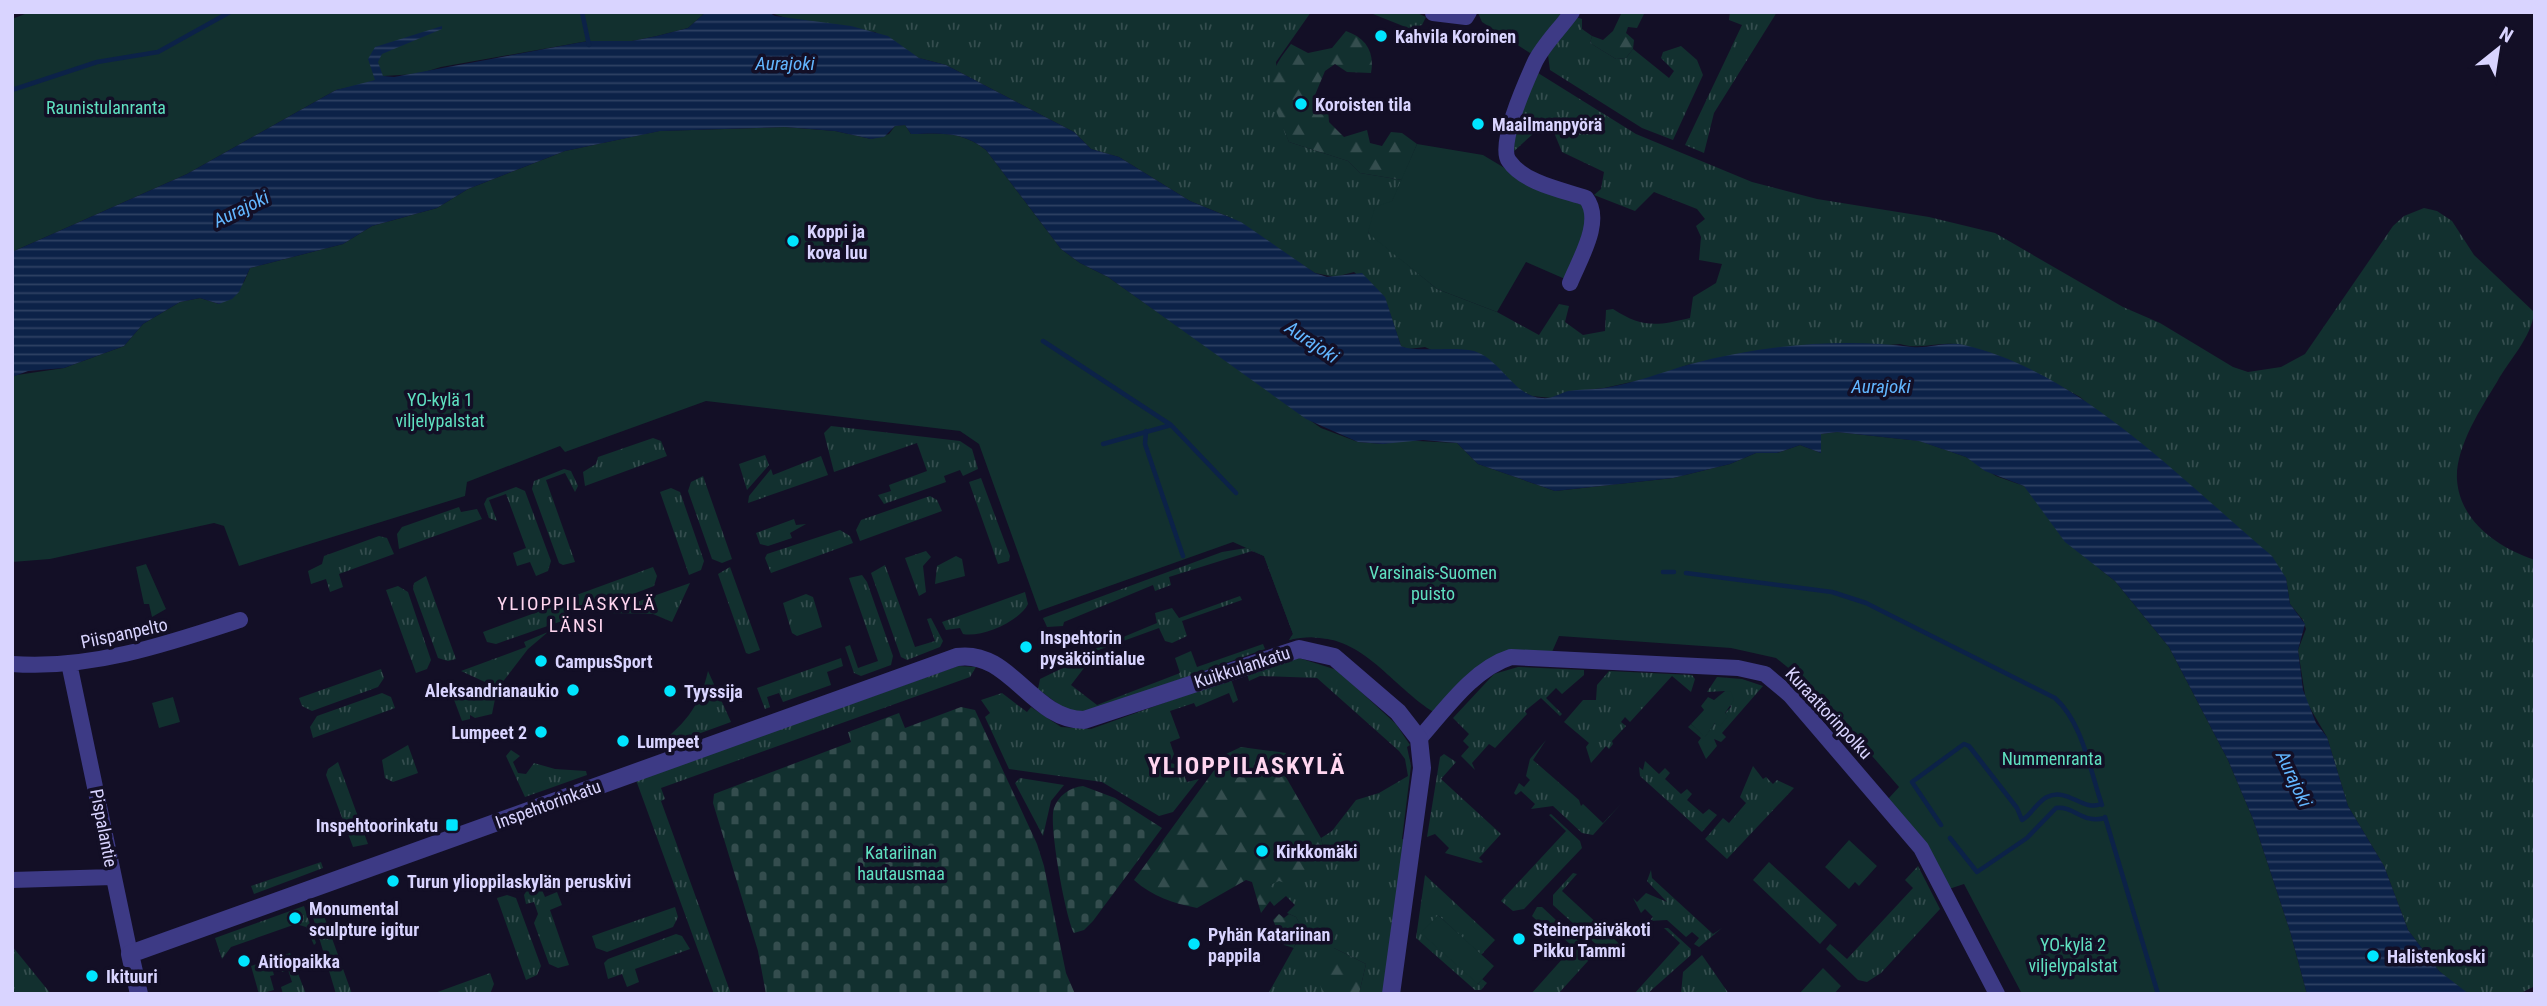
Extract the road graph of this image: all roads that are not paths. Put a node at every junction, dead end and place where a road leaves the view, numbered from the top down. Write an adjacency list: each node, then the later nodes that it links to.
1 (1469, 12): 3 (street)
2 (1572, 12): 4 (street)
3 (1433, 13)
4 (1570, 284)
5 (240, 620): 7 (street, Piispanpelto)
6 (967, 656): 9 (street, Kuikkulankatu); 12 (street, Inspehtorinkatu)
7 (69, 663): 8 (street, Piispanpelto); 10 (street, Pispalantie)
8 (12, 664)
9 (1419, 739): 14 (street); 15 (street, Kuraattorinpolku)
10 (113, 877): 11 (street); 12 (street, Pispalantie)
11 (12, 880)
12 (130, 954): 13 (street, Pispalantie)
13 (139, 994)
14 (1391, 994)
15 (1997, 994)

